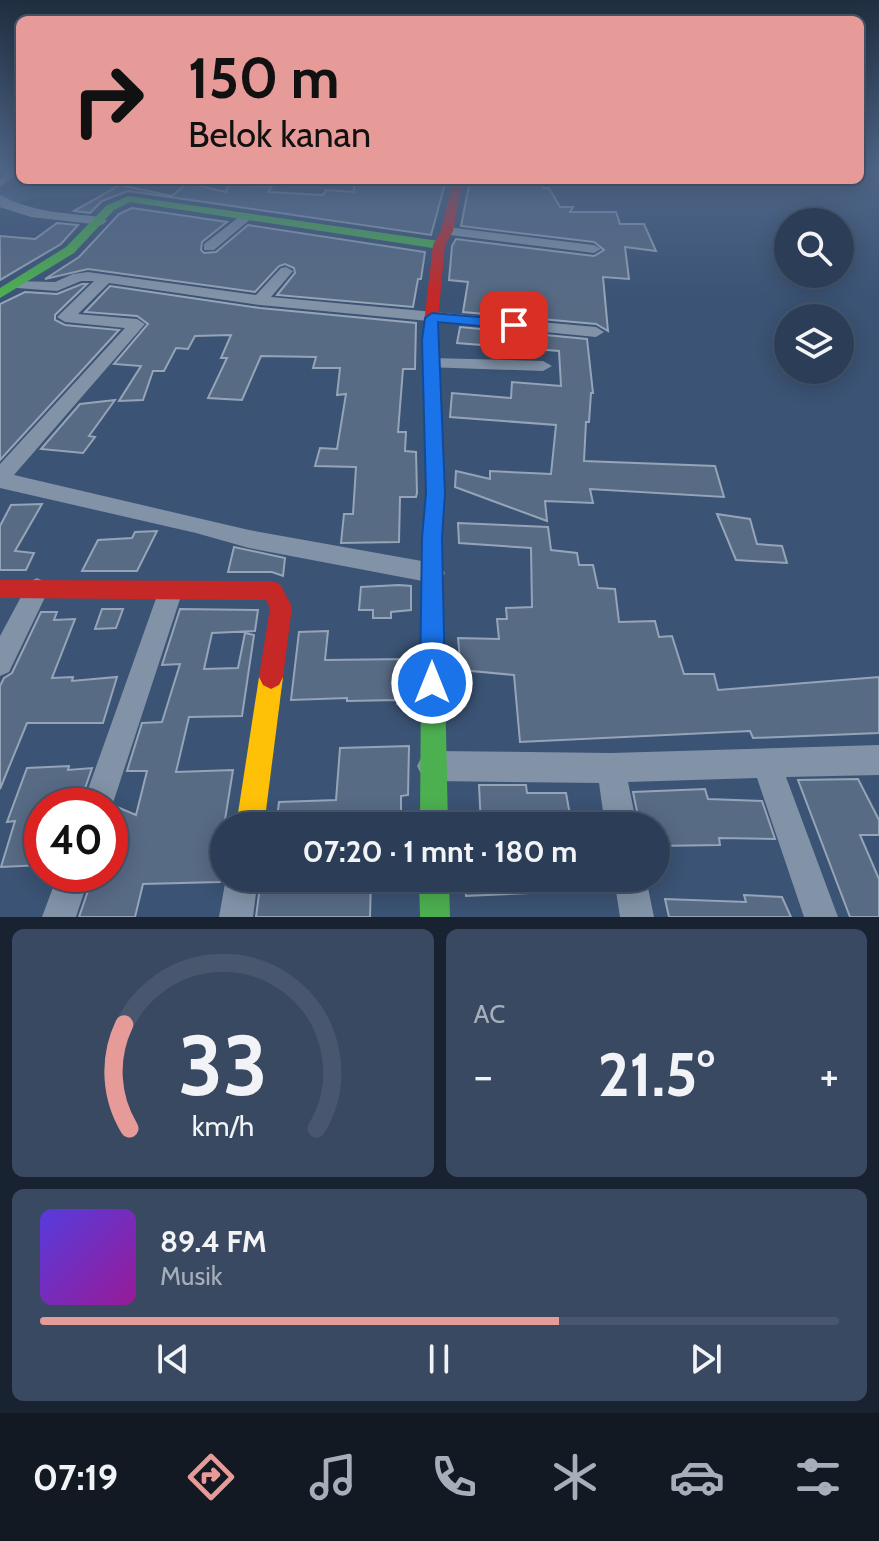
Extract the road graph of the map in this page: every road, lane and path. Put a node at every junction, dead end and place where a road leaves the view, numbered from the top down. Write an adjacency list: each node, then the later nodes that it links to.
1 (25, 211): 6 (street)
2 (109, 211): 6 (street)
3 (209, 211): 5 (street)
4 (450, 211): 7 (street)
5 (247, 217): 7 (street); 8 (street)
6 (101, 221): 12 (street)
7 (443, 238): 9 (street); 15 (street)
8 (209, 247)
9 (594, 249)
10 (286, 271): 14 (street)
11 (105, 279): 12 (street); 14 (street); 19 (street)
12 (17, 284): 13 (street)
13 (0, 294)
14 (260, 300): 15 (street)
15 (432, 318): 16 (street); 17 (street)
16 (596, 332)
17 (431, 363): 18 (street); 20 (street)
18 (543, 366)
19 (0, 479): 20 (street)
20 (433, 573): 27 (street)
21 (0, 589): 22 (street)
22 (37, 589): 23 (street); 24 (street)
23 (170, 593): 29 (street); 30 (street)
24 (0, 663)
25 (879, 760): 26 (street)
26 (766, 763): 28 (street); 41 (street)
27 (432, 766): 28 (street); 31 (street)
28 (611, 768): 32 (street)
29 (103, 788)
30 (252, 812)
31 (434, 812)
32 (619, 812)
33 (68, 892): 37 (street)
34 (240, 892): 38 (street)
35 (434, 892): 39 (street)
36 (633, 892): 40 (street)
37 (59, 917)
38 (236, 917)
39 (435, 917)
40 (637, 917)
41 (821, 917)

